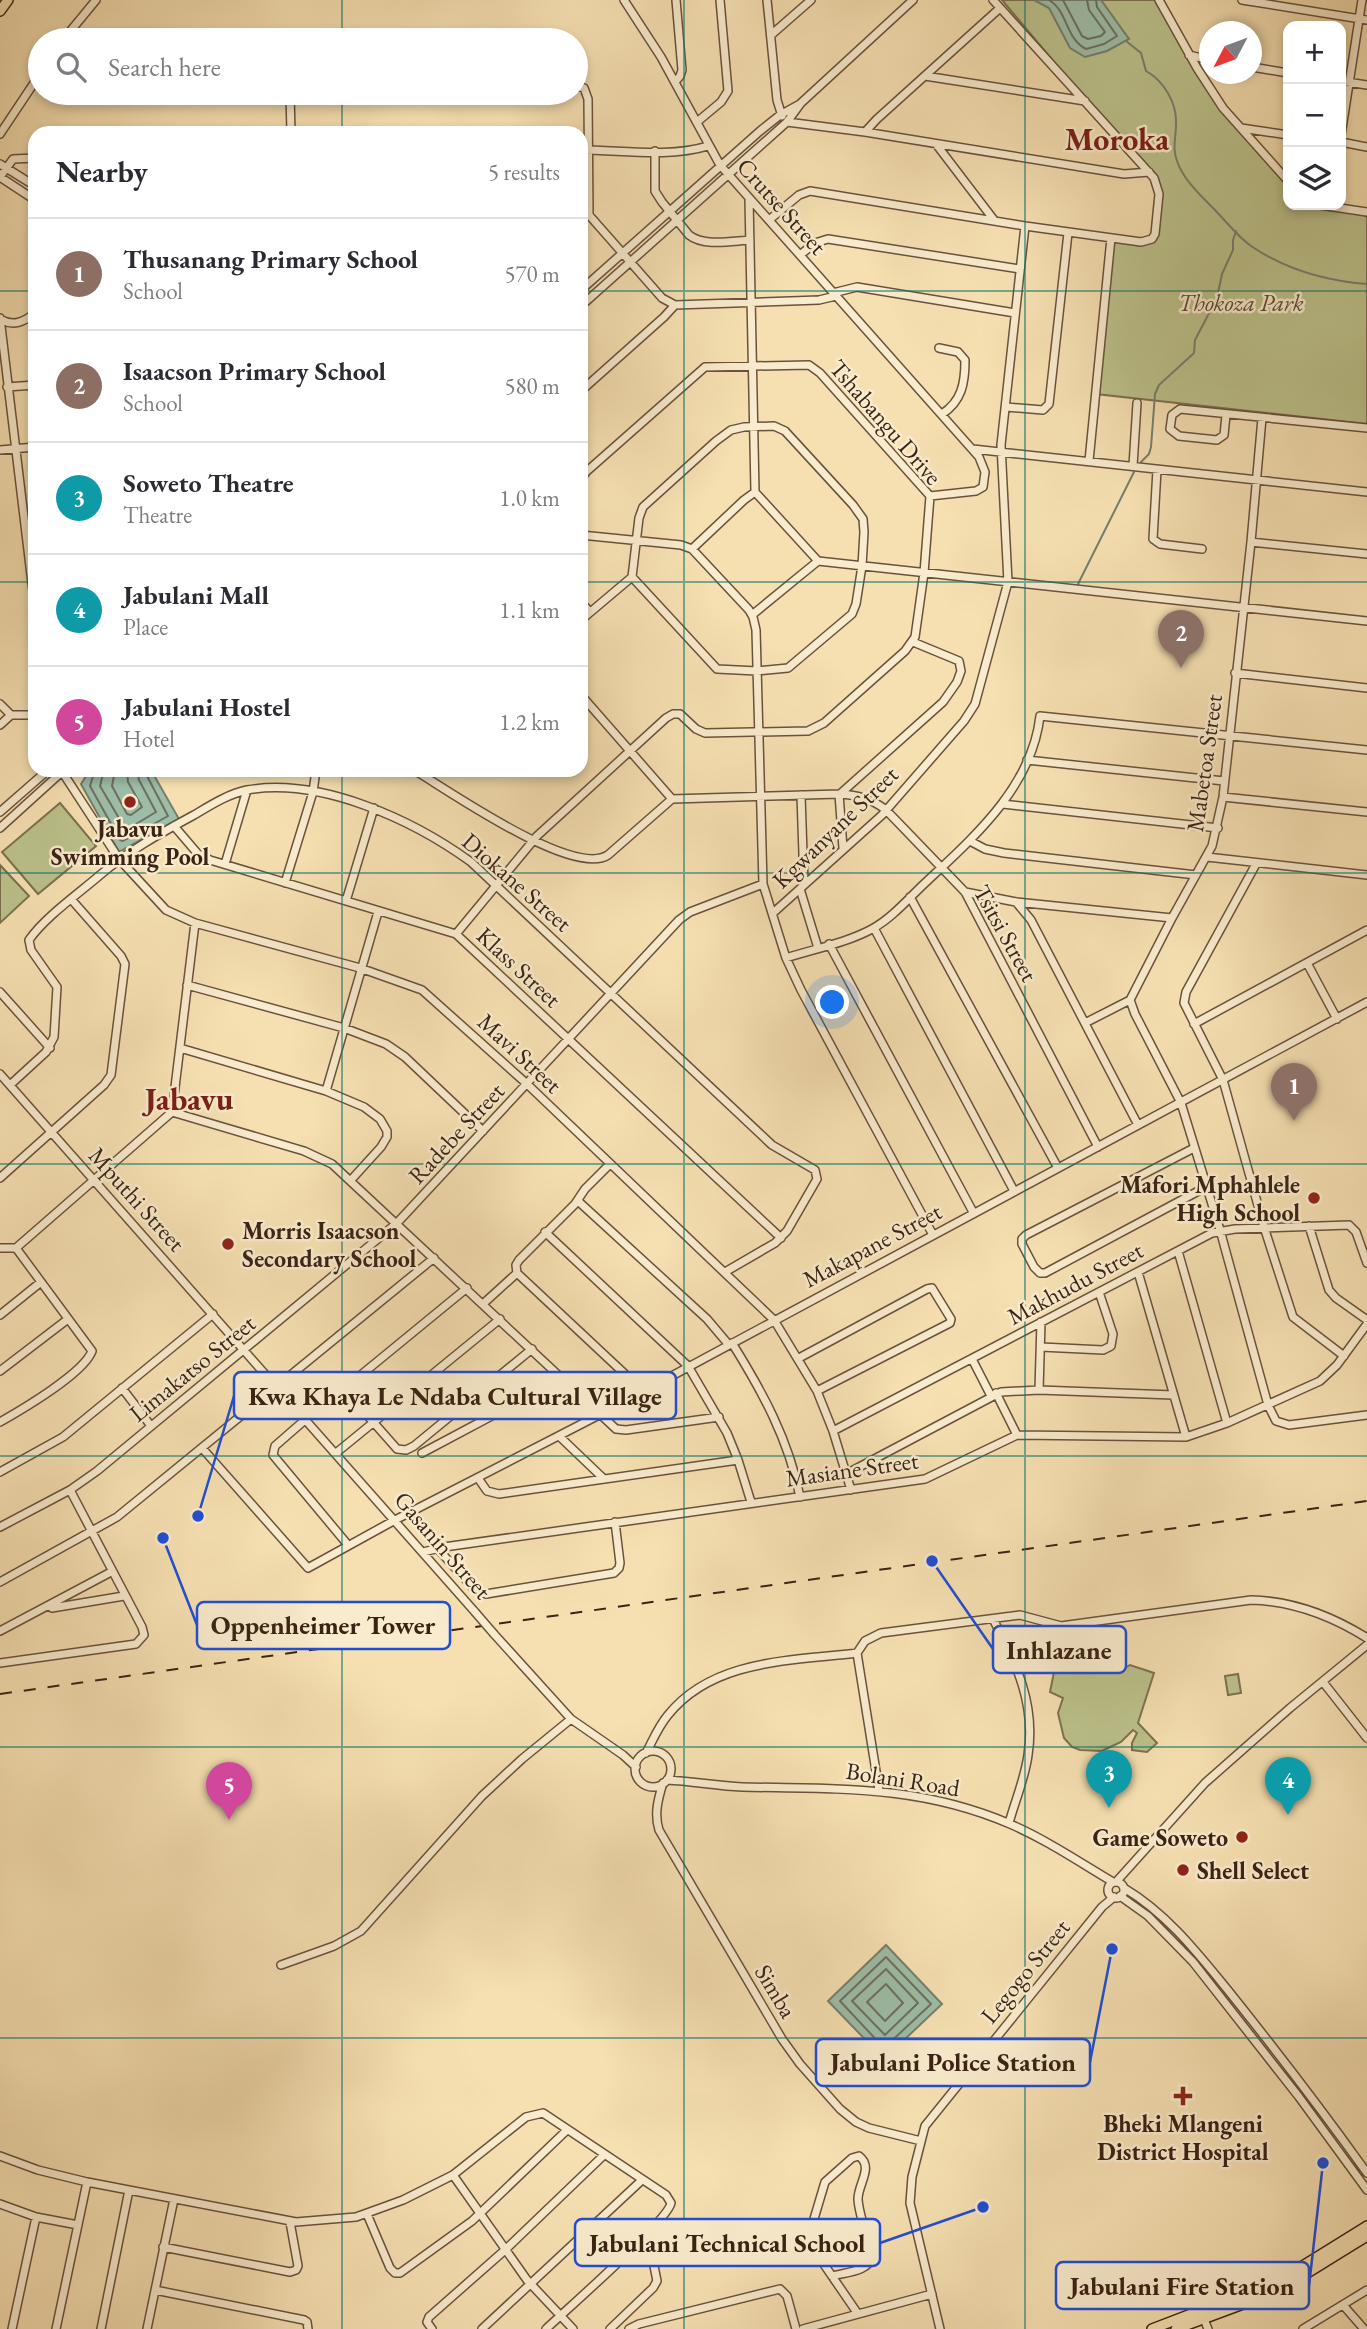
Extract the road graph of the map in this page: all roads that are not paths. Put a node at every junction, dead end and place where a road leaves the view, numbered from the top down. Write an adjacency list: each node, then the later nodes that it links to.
1 (8, 0): 15 (main road)
2 (96, 0): 17 (street)
3 (637, 0): 13 (street)
4 (676, 0): 25 (street)
5 (720, 0): 34 (street)
6 (767, 0): 18 (street)
7 (811, 0): 18 (street)
8 (913, 0): 30 (street)
9 (993, 0): 14 (street)
10 (1159, 0): 19 (street)
11 (1242, 0): 16 (street)
12 (1362, 0): 16 (street)
13 (627, 3): 25 (street, Crutse Street)
14 (1000, 8): 23 (street); 29 (street)
15 (0, 11)
16 (1363, 19): 24 (street)
17 (74, 28)
18 (771, 35): 33 (street)
19 (1189, 55): 20 (street); 38 (street)
20 (1199, 58)
21 (1262, 69): 22 (street)
22 (1283, 72)
23 (925, 76): 29 (street); 39 (street)
24 (1346, 78)
25 (675, 82): 34 (street, Crutse Street)
26 (1346, 82): 27 (street)
27 (1367, 85)
28 (28, 95): 40 (street)
29 (1086, 101): 51 (street)
30 (801, 103): 33 (street); 35 (street)
31 (290, 105): 36 (street)
32 (588, 105): 37 (street)
33 (780, 115): 35 (street); 49 (street)
34 (697, 122): 44 (street, Crutse Street)
35 (787, 122): 39 (street); 52 (street)
36 (291, 126)
37 (586, 126)
38 (1241, 128): 41 (street); 53 (street)
39 (865, 132): 43 (street)
40 (0, 134)
41 (1283, 134)
42 (1346, 143): 45 (street)
43 (936, 144): 51 (street); 63 (street)
44 (708, 146): 47 (street); 49 (street, Crutse Street)
45 (1367, 147)
46 (588, 150): 47 (street)
47 (655, 151): 59 (street)
48 (28, 158): 50 (street)
49 (720, 165): 52 (street, Crutse Street); 59 (street)
50 (3, 166): 54 (street); 55 (street)
51 (1149, 172): 67 (street)
52 (727, 174): 57 (street, Crutse Street); 64 (street)
53 (1283, 175)
54 (0, 177): 56 (street)
55 (28, 182)
56 (28, 195)
57 (749, 199): 62 (street, Crutse Street); 68 (street)
58 (1346, 209): 60 (street)
59 (669, 212): 64 (street); 69 (street)
60 (1367, 212)
61 (588, 218): 69 (street)
62 (769, 220): 63 (street); 70 (street, Crutse Street)
63 (994, 220): 65 (street)
64 (677, 221): 68 (street); 71 (street)
65 (1025, 226): 66 (street); 72 (street, Kgwanyane Street)
66 (1068, 233): 67 (street); 87 (street)
67 (1111, 238): 98 (street)
68 (750, 240): 76 (street)
69 (622, 252): 71 (street); 73 (street)
70 (800, 255): 72 (street); 74 (street, Crutse Street)
71 (630, 261): 75 (street); 77 (street)
72 (1020, 269): 78 (street, Kgwanyane Street)
73 (588, 284)
74 (835, 294): 76 (street); 78 (street); 88 (street, Crutse Street)
75 (588, 300)
76 (751, 303): 77 (street); 82 (street)
77 (675, 304): 83 (street)
78 (1015, 313): 87 (street, Kgwanyane Street)
79 (28, 318): 80 (street)
80 (0, 319): 85 (street)
81 (939, 348): 88 (street)
82 (752, 365): 91 (street); 101 (street, Tshabangu Drive); 105 (street, Tshabangu Drive)
83 (588, 385)
84 (28, 386): 85 (street)
85 (8, 387): 94 (street)
86 (1137, 403): 99 (street)
87 (1006, 407): 97 (street, Kgwanyane Street)
88 (942, 414): 95 (street, Crutse Street)
89 (1226, 415): 89 (street); 90 (street)
90 (1262, 418): 92 (street); 102 (street, Mabetoa Street)
91 (754, 427): 103 (street); 107 (street); 114 (street)
92 (1367, 428)
93 (28, 448): 94 (street)
94 (17, 449): 96 (street); 109 (street)
95 (973, 449): 97 (street); 105 (street, Crutse Street)
96 (0, 450)
97 (1001, 451): 98 (street); 117 (street, Kgwanyane Street)
98 (1089, 461): 99 (street)
99 (1133, 466): 100 (street)
100 (1157, 470): 102 (street); 111 (street)
101 (588, 473)
102 (1257, 480): 104 (street); 108 (street, Mabetoa Street)
103 (755, 492): 110 (street); 113 (street)
104 (1367, 492)
105 (930, 496): 115 (street, Tshabangu Drive)
106 (588, 535): 107 (street)
107 (636, 540): 110 (street); 116 (street)
108 (1251, 542): 112 (street); 118 (street, Mabetoa Street)
109 (28, 546)
110 (692, 549): 120 (street)
111 (1202, 549)
112 (1367, 554)
113 (818, 561): 114 (street); 120 (street)
114 (862, 566): 115 (street); 123 (street)
115 (925, 573): 117 (street); 122 (street, Tshabangu Drive)
116 (632, 577): 119 (street); 123 (street)
117 (1008, 582): 118 (street); 151 (street, Kgwanyane Street)
118 (1242, 607): 121 (street); 124 (street, Mabetoa Street)
119 (590, 612)
120 (752, 615): 123 (street)
121 (1367, 621)
122 (914, 642): 131 (street); 144 (street)
123 (757, 671): 131 (street)
124 (1235, 673): 125 (street); 132 (street, Mabetoa Street)
125 (1367, 688)
126 (588, 703): 134 (street)
127 (0, 704): 128 (street)
128 (11, 715): 129 (street); 130 (street)
129 (28, 715)
130 (0, 725)
131 (759, 733): 134 (street); 146 (street)
132 (1229, 734): 133 (street); 135 (street); 141 (street, Mabetoa Street)
133 (1367, 750)
134 (630, 751): 148 (street); 157 (street)
135 (1027, 760): 141 (street); 149 (street)
136 (40, 777): 152 (street)
137 (55, 777): 155 (street)
138 (66, 777): 161 (street, Mavi Street)
139 (315, 777): 143 (street)
140 (427, 777): 157 (street)
141 (1224, 781): 147 (street, Mabetoa Street)
142 (247, 790): 143 (street, Diokane Street); 154 (street, Diokane Street); 162 (street)
143 (313, 792): 150 (street, Diokane Street); 167 (street)
144 (839, 794): 145 (street, Tsitsi Street); 151 (street, Tsitsi Street); 159 (street)
145 (801, 795): 146 (street, Tsitsi Street); 170 (street)
146 (759, 797): 148 (street, Tsitsi Street); 168 (street)
147 (1223, 797): 153 (street); 156 (street, Mabetoa Street)
148 (672, 799): 157 (street)
149 (1003, 804): 156 (street); 158 (street)
150 (374, 808): 169 (street, Diokane Street); 174 (street)
151 (887, 810): 159 (street, Kgwanyane Street); 164 (street, Tsitsi Street)
152 (0, 812)
153 (1367, 812)
154 (174, 825): 161 (street, Diokane Street); 162 (street, Klass Street)
155 (0, 828)
156 (1218, 828): 160 (street, Mabetoa Street)
157 (533, 841): 169 (street)
158 (970, 841): 164 (street); 165 (street)
159 (843, 848): 170 (street, Kgwanyane Street)
160 (1207, 857): 163 (street); 165 (street, Mabetoa Street)
161 (119, 859): 173 (street, Diokane Street); 179 (street, Mavi Street)
162 (225, 864): 167 (street, Klass Street)
163 (1256, 864): 166 (street); 195 (street)
164 (941, 869): 171 (street, Tsitsi Street); 172 (street)
165 (1196, 875): 178 (street, Mabetoa Street)
166 (1367, 876)
167 (285, 883): 174 (street, Klass Street)
168 (763, 884): 177 (street); 190 (street, Radebe Street)
169 (497, 885): 182 (street); 190 (street, Diokane Street)
170 (802, 886): 177 (street, Kgwanyane Street); 184 (street)
171 (965, 892): 175 (street); 210 (street, Tsitsi Street)
172 (910, 897): 180 (street); 213 (street)
173 (71, 899): 198 (street, Diokane Street); 209 (street)
174 (346, 901): 176 (street, Klass Street)
175 (1016, 902): 178 (street); 194 (street)
176 (378, 912): 182 (street, Klass Street); 187 (street)
177 (773, 913): 185 (street)
178 (1172, 918): 191 (street, Mabetoa Street)
179 (195, 923): 187 (street, Mavi Street); 188 (street)
180 (874, 928): 183 (street); 218 (street)
181 (1367, 930): 186 (street)
182 (456, 934): 197 (street, Klass Street)
183 (829, 944): 184 (street); 220 (street)
184 (818, 948): 185 (street)
185 (786, 958): 226 (street)
186 (1307, 963): 193 (street); 195 (street)
187 (360, 968): 196 (street); 202 (street, Mavi Street)
188 (187, 985): 196 (street); 199 (street)
189 (0, 992): 198 (street)
190 (611, 993): 197 (street, Radebe Street); 227 (street, Diokane Street)
191 (1130, 1000): 194 (street); 205 (street)
192 (1367, 1003): 193 (street, Makapane Street)
193 (1337, 1019): 201 (street, Makapane Street)
194 (1085, 1023): 207 (street)
195 (1194, 1024): 201 (street)
196 (344, 1028): 204 (street); 208 (street)
197 (568, 1039): 202 (street, Radebe Street); 227 (street, Klass Street)
198 (50, 1048): 203 (street)
199 (180, 1048): 204 (street); 206 (street)
200 (0, 1074): 203 (street, Mputhi Street)
201 (1223, 1080): 205 (street, Makapane Street); 223 (street)
202 (527, 1084): 208 (street, Radebe Street); 212 (street, Mavi Street)
203 (10, 1085): 209 (street, Mputhi Street)
204 (326, 1091): 216 (street)
205 (1181, 1103): 207 (street, Makapane Street); 211 (street)
206 (172, 1112): 215 (street); 216 (street)
207 (1138, 1125): 210 (street, Makapane Street)
208 (483, 1131): 221 (street, Radebe Street)
209 (51, 1132): 214 (street); 215 (street, Mputhi Street)
210 (1098, 1147): 213 (street, Makapane Street)
211 (1195, 1148): 217 (street); 217 (street)
212 (610, 1164): 219 (street); 233 (street, Mavi Street)
213 (1058, 1168): 218 (street, Makapane Street)
214 (0, 1178)
215 (94, 1180): 229 (street); 240 (street, Mputhi Street)
216 (351, 1180): 221 (street)
217 (1206, 1187): 224 (street)
218 (1014, 1191): 220 (street, Makapane Street)
219 (578, 1201): 225 (street); 247 (street)
220 (973, 1212): 226 (street, Makapane Street)
221 (397, 1223): 231 (street); 250 (street, Limakatso Street)
222 (1309, 1226): 223 (street, Makhudu Street); 232 (street, Makhudu Street); 246 (street)
223 (1264, 1227): 224 (street, Makhudu Street); 251 (street)
224 (1220, 1230): 230 (street, Makhudu Street); 264 (street)
225 (548, 1235): 235 (street); 254 (street)
226 (933, 1235): 244 (street, Makapane Street)
227 (781, 1238): 233 (street, Diokane Street)
228 (0, 1248): 229 (street)
229 (16, 1248): 236 (street)
230 (1178, 1251): 234 (street, Makhudu Street); 271 (street)
231 (434, 1258): 237 (street); 257 (street)
232 (1367, 1263)
233 (725, 1272): 244 (street, Mavi Street)
234 (1138, 1272): 238 (street, Makhudu Street); 263 (street)
235 (517, 1273): 239 (street); 260 (street)
236 (41, 1282): 241 (street); 242 (street)
237 (467, 1288): 239 (street); 270 (street)
238 (1099, 1292): 245 (street, Makhudu Street); 248 (street)
239 (484, 1303): 243 (street)
240 (213, 1314): 250 (street, Mputhi Street); 258 (street)
241 (0, 1315)
242 (68, 1319): 255 (street); 269 (street)
243 (500, 1319): 249 (street); 270 (street)
244 (775, 1320): 247 (street, Makapane Street); 252 (street, Mavi Street)
245 (1041, 1322): 248 (street); 253 (street, Makhudu Street)
246 (1367, 1322): 251 (street, Masiane Street)
247 (730, 1344): 254 (street, Makapane Street); 289 (street)
248 (1041, 1347): 259 (street)
249 (532, 1349): 256 (street); 277 (street)
250 (244, 1350): 257 (street, Gasanin Street); 272 (street, Limakatso Street)
251 (1344, 1356): 264 (street, Masiane Street)
252 (799, 1357): 261 (street, Mavi Street); 261 (street)
253 (972, 1359): 262 (street); 273 (street, Makhudu Street)
254 (688, 1366): 260 (street, Makapane Street); 267 (street)
255 (0, 1371)
256 (563, 1378): 265 (street); 278 (street)
257 (277, 1386): 268 (street, Gasanin Street); 279 (street)
258 (122, 1388): 272 (street); 283 (street)
259 (1039, 1390): 262 (street); 263 (street)
260 (643, 1391): 265 (street, Makapane Street)
261 (817, 1391): 273 (street, Mavi Street)
262 (994, 1394): 274 (street); 284 (street)
263 (1173, 1395): 276 (street)
264 (1268, 1405): 266 (street); 271 (street, Masiane Street)
265 (601, 1414): 267 (street); 275 (street, Makapane Street)
266 (1367, 1415)
267 (719, 1417): 282 (street)
268 (306, 1419): 280 (street, Gasanin Street); 295 (street)
269 (0, 1422)
270 (374, 1422): 277 (street); 280 (street)
271 (1227, 1423): 276 (street, Masiane Street)
272 (151, 1426): 287 (street, Limakatso Street)
273 (833, 1431): 284 (street, Mavi Street)
274 (1017, 1435): 276 (street, Masiane Street); 288 (street, Masiane Street)
275 (558, 1436): 285 (street, Makapane Street); 286 (street)
276 (1186, 1437)
277 (424, 1438): 278 (street)
278 (436, 1445): 281 (street)
279 (202, 1448): 294 (street); 295 (street, Makapane Street)
280 (336, 1453): 291 (street, Gasanin Street)
281 (422, 1453)
282 (738, 1460): 286 (street); 290 (street)
283 (0, 1472)
284 (846, 1474): 288 (street, Mavi Street)
285 (478, 1478): 286 (street); 291 (street, Makapane Street)
286 (604, 1479)
287 (70, 1490): 293 (street, Limakatso Street); 294 (street)
288 (851, 1490): 289 (street, Masiane Street)
289 (800, 1497): 290 (street, Masiane Street)
290 (751, 1502): 292 (street, Masiane Street)
291 (395, 1520): 295 (street, Makapane Street); 297 (street, Gasanin Street)
292 (615, 1522): 296 (street, Masiane Street); 296 (street)
293 (0, 1527)
294 (92, 1533): 298 (street); 299 (street)
295 (348, 1545)
296 (438, 1548): 297 (street, Masiane Street)
297 (423, 1552): 309 (street, Gasanin Street, bridge)
298 (111, 1572): 300 (street); 301 (street)
299 (0, 1582)
300 (124, 1596): 301 (street); 307 (street)
301 (50, 1605): 303 (street)
302 (993, 1619): 304 (street); 306 (street); 322 (street)
303 (0, 1631)
304 (1367, 1638)
305 (1367, 1645): 308 (street, Legogo Street)
306 (857, 1653): 310 (street); 320 (street)
307 (0, 1663)
308 (1323, 1682): 311 (street); 323 (street, Legogo Street)
309 (571, 1719): 313 (street, Gasanin Street); 324 (street)
310 (655, 1734): 312 (street); 314 (street)
311 (1367, 1738)
312 (658, 1752): 314 (street); 316 (street)
313 (623, 1755): 314 (street, Gasanin Street); 315 (street, Gasanin Street)
314 (643, 1755): 315 (street)
315 (636, 1767): 319 (street)
316 (671, 1770): 317 (street, Bolani Road); 318 (street)
317 (689, 1780): 318 (street, Bolani Road); 320 (street, Bolani Road)
318 (665, 1782): 319 (street); 321 (street)
319 (648, 1785): 321 (street)
320 (879, 1790): 322 (street, Bolani Road)
321 (657, 1804): 326 (street, Simba)
322 (1009, 1823): 323 (street, Bolani Road)
323 (1116, 1889): 326 (street, Legogo Street); 329 (street, Bolani Road); 334 (street, Bolani Road)
324 (281, 1965)
325 (567, 2130): 328 (street); 330 (street); 338 (street)
326 (921, 2141): 351 (street, Legogo Street)
327 (0, 2155): 332 (street)
328 (604, 2155): 331 (street); 346 (street)
329 (1367, 2173)
330 (453, 2175): 337 (street); 338 (street)
331 (642, 2180): 344 (street); 348 (street)
332 (87, 2182): 333 (street); 341 (street)
333 (129, 2190): 335 (street); 358 (street)
334 (1367, 2190)
335 (174, 2199): 340 (street); 345 (street)
336 (0, 2204): 339 (street)
337 (367, 2214): 338 (street); 340 (street)
338 (481, 2214): 346 (street)
339 (36, 2217): 341 (street); 356 (street)
340 (290, 2222): 345 (street)
341 (78, 2225): 357 (street)
342 (1367, 2226): 354 (main road)
343 (1367, 2236): 354 (main road)
344 (643, 2238): 355 (street); 365 (street)
345 (163, 2247): 349 (street)
346 (505, 2249): 348 (street); 361 (street)
347 (832, 2276): 347 (street); 353 (street)
348 (530, 2284): 355 (street); 362 (street)
349 (155, 2290): 359 (street); 360 (street)
350 (1367, 2290): 352 (street)
351 (932, 2294): 353 (street); 369 (street, Legogo Street)
352 (1343, 2305): 373 (street); 374 (street)
353 (858, 2314): 368 (street)
354 (1202, 2314): 370 (main road); 371 (main road); 372 (street)
355 (560, 2315): 363 (street); 364 (street)
356 (12, 2329)
357 (57, 2329)
358 (101, 2329)
359 (147, 2329)
360 (308, 2329)
361 (432, 2329)
362 (482, 2329)
363 (546, 2329)
364 (573, 2329)
365 (610, 2329)
366 (629, 2329): 367 (street)
367 (796, 2329)
368 (803, 2329)
369 (940, 2329)
370 (1152, 2329)
371 (1176, 2329)
372 (1208, 2329)
373 (1303, 2329)
374 (1364, 2329)

